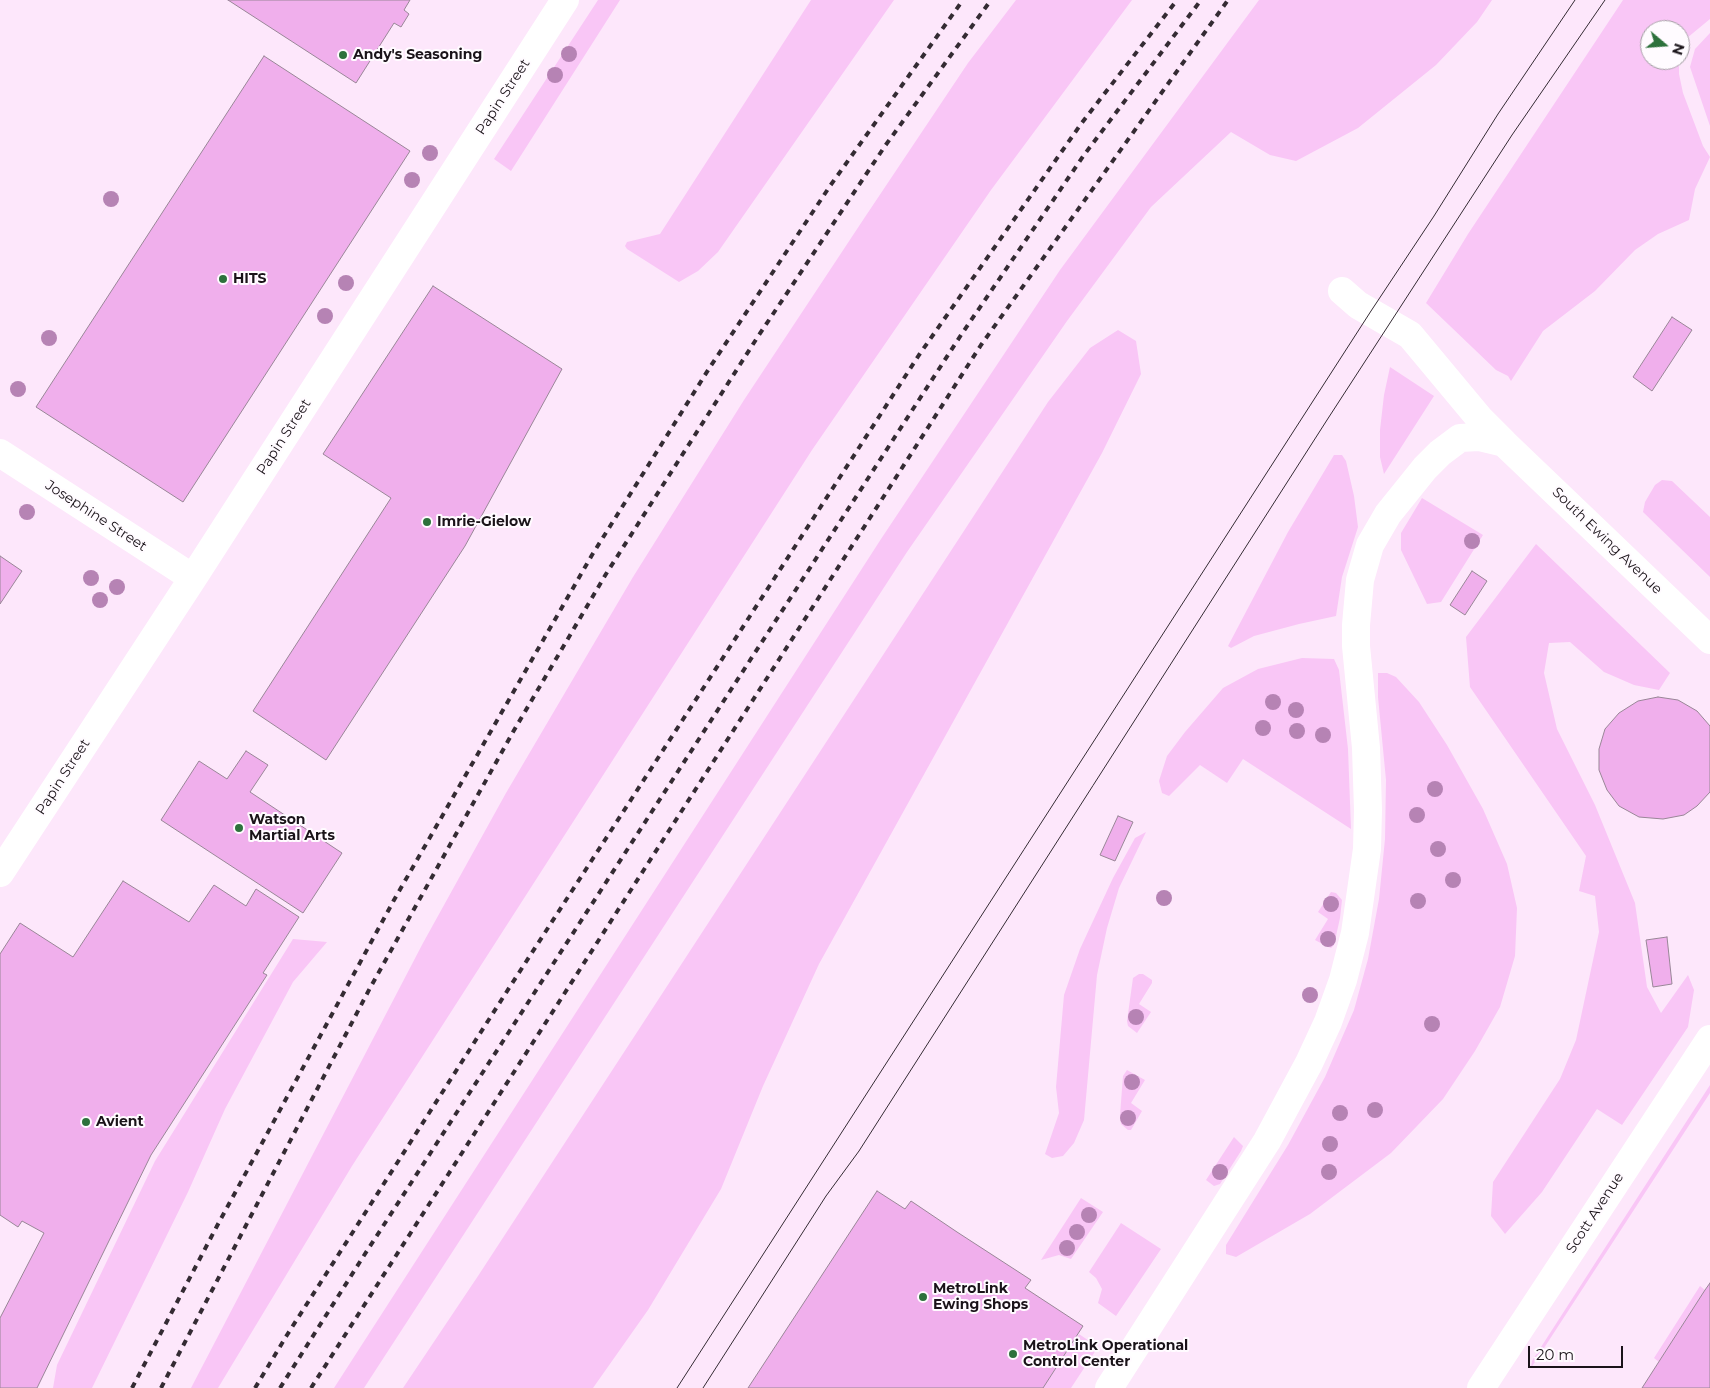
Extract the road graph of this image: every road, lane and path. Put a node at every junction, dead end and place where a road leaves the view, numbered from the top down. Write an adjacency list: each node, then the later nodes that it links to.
1 (565, 0): 5 (street, Papin Street)
2 (1342, 291): 3 (street, South Ewing Avenue)
3 (1504, 443): 6 (street, South Ewing Avenue); 9 (street)
4 (0, 453): 5 (street, Josephine Street)
5 (193, 578): 7 (street, Papin Street)
6 (1710, 640)
7 (0, 873)
8 (1710, 1039): 10 (street, Scott Avenue)
9 (1109, 1388)
10 (1481, 1388)

